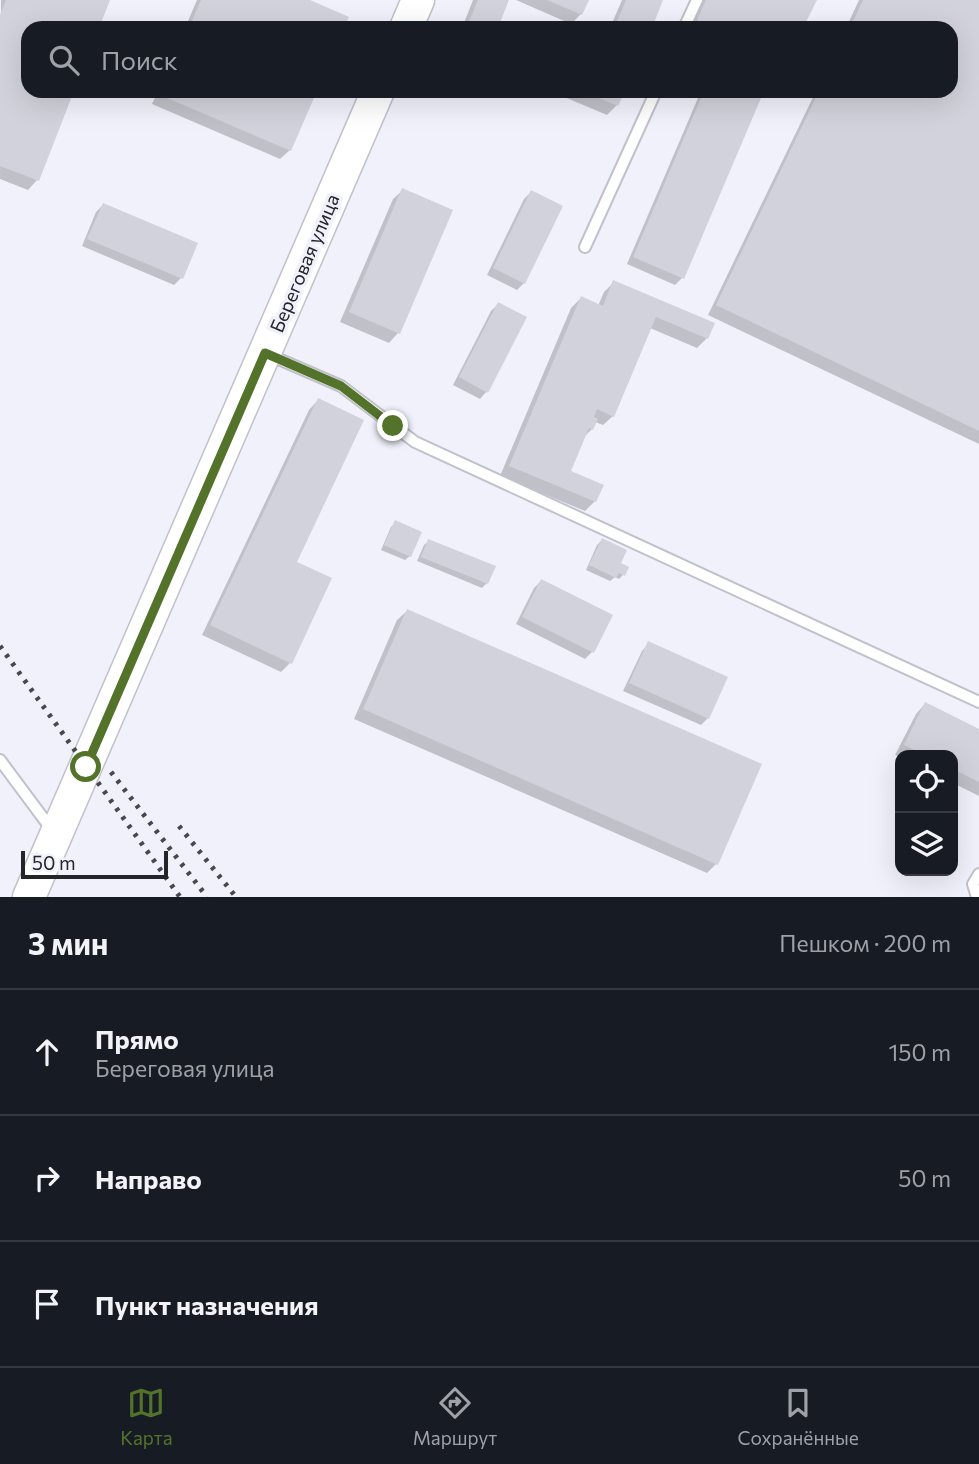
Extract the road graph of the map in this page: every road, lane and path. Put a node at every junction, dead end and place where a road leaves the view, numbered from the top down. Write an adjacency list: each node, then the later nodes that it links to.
1 (418, 0): 3 (street)
2 (697, 0): 4 (lane)
3 (409, 21)
4 (687, 21)
5 (375, 98): 8 (street, Береговая улица)
6 (653, 98): 7 (lane)
7 (585, 247)
8 (265, 353): 9 (lane); 11 (street, Береговая улица)
9 (979, 702)
10 (0, 760): 11 (lane)
11 (56, 835): 13 (street, Береговая улица)
12 (979, 874): 14 (lane)
13 (29, 897)
14 (977, 897)

